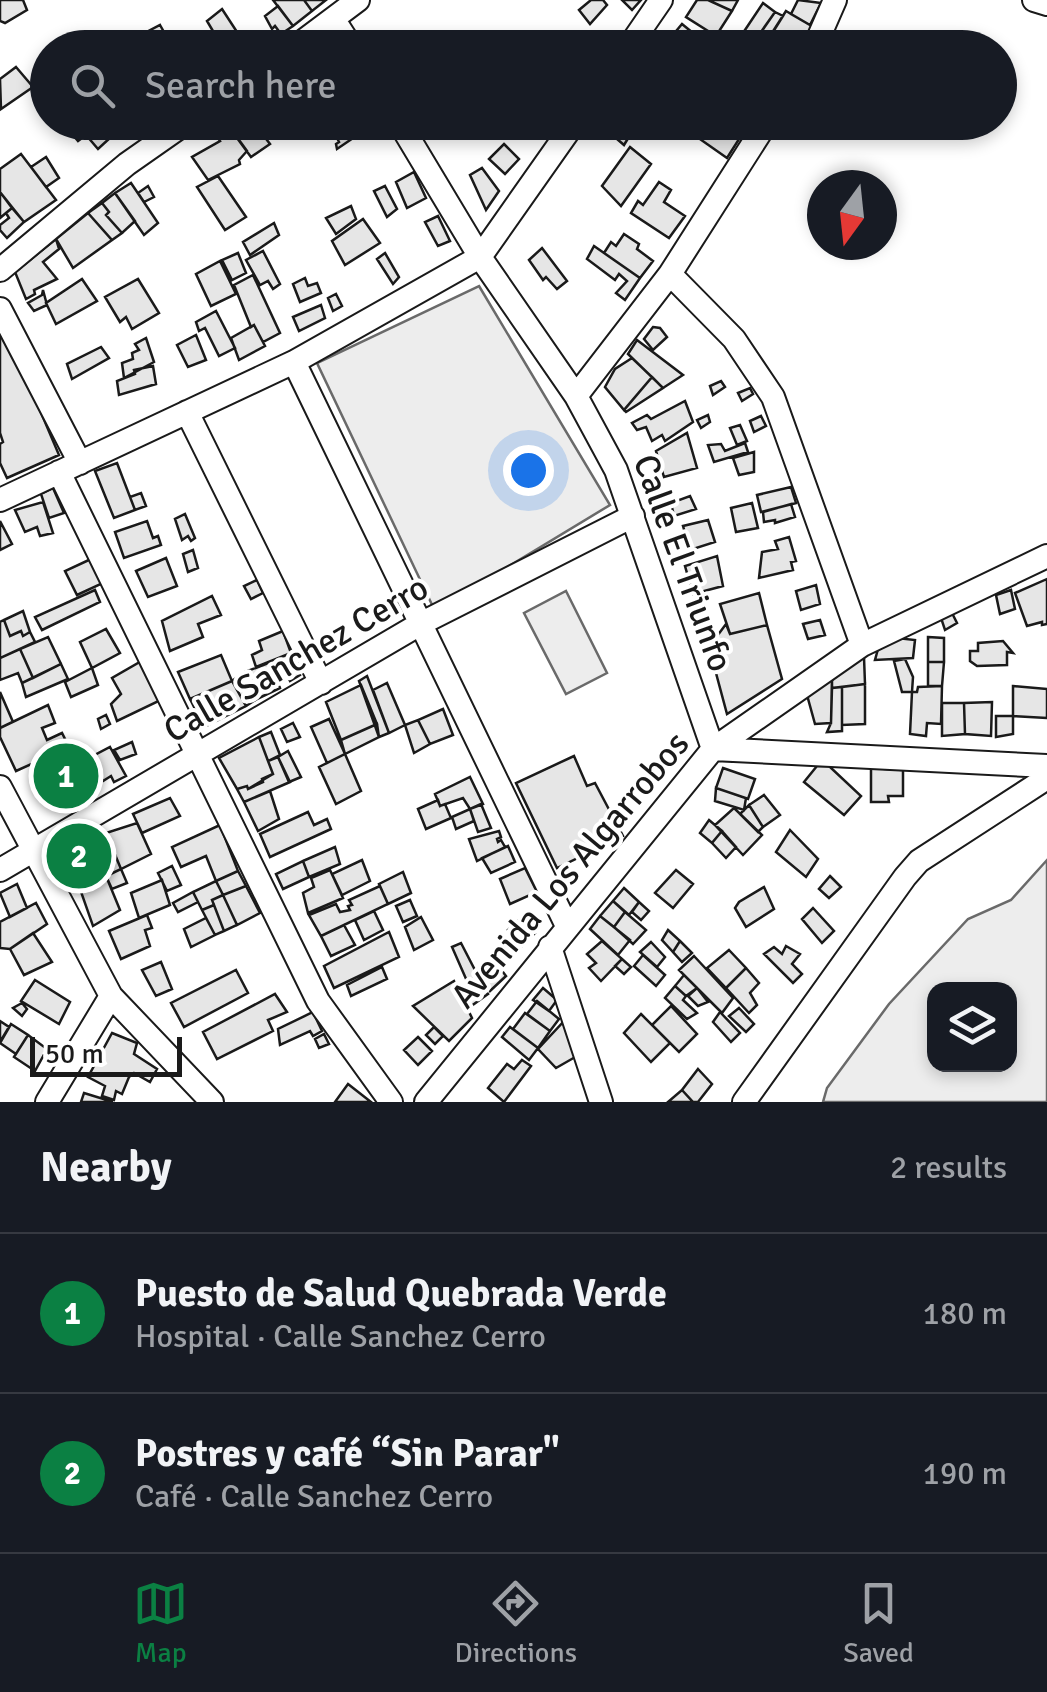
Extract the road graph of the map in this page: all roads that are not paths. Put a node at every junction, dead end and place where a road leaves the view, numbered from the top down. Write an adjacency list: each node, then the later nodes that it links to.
1 (358, 0): 6 (street)
2 (661, 0): 9 (street)
3 (834, 0): 10 (street)
4 (1034, 0): 5 (street)
5 (1047, 4)
6 (334, 20): 7 (street); 8 (street)
7 (320, 30)
8 (340, 30)
9 (640, 30)
10 (822, 30)
11 (161, 140): 16 (street)
12 (410, 140): 15 (street, Calle El Triunfo)
13 (562, 140): 15 (street)
14 (756, 140): 17 (street)
15 (480, 257): 19 (street); 20 (street, Calle El Triunfo)
16 (0, 270)
17 (670, 274): 20 (street); 27 (street)
18 (0, 309): 22 (street)
19 (294, 362): 21 (street); 26 (street)
20 (576, 396): 24 (street, Calle El Triunfo)
21 (188, 412): 22 (street); 28 (street)
22 (69, 468): 23 (street); 30 (street)
23 (0, 500)
24 (633, 516): 26 (street, Calle Sanchez Cerro); 29 (street, Calle El Triunfo)
25 (1047, 556): 27 (street, Avenida Los Algarrobos)
26 (420, 624): 28 (street, Calle Sanchez Cerro); 36 (street)
27 (862, 645): 29 (street, Avenida Los Algarrobos)
28 (321, 683): 30 (street, Calle Sanchez Cerro)
29 (713, 749): 31 (street); 36 (street, Avenida Los Algarrobos)
30 (198, 757): 34 (street, Calle Sanchez Cerro); 41 (street)
31 (1047, 766)
32 (1047, 778): 44 (street)
33 (0, 787): 34 (street)
34 (32, 852): 35 (street, Calle Sanchez Cerro); 38 (street)
35 (0, 870)
36 (568, 926): 37 (street, Avenida Los Algarrobos)
37 (550, 946): 42 (street, Avenida Los Algarrobos); 43 (street)
38 (110, 996): 39 (street); 40 (street)
39 (47, 1102)
40 (212, 1102)
41 (391, 1102)
42 (426, 1102)
43 (601, 1102)
44 (744, 1102)

